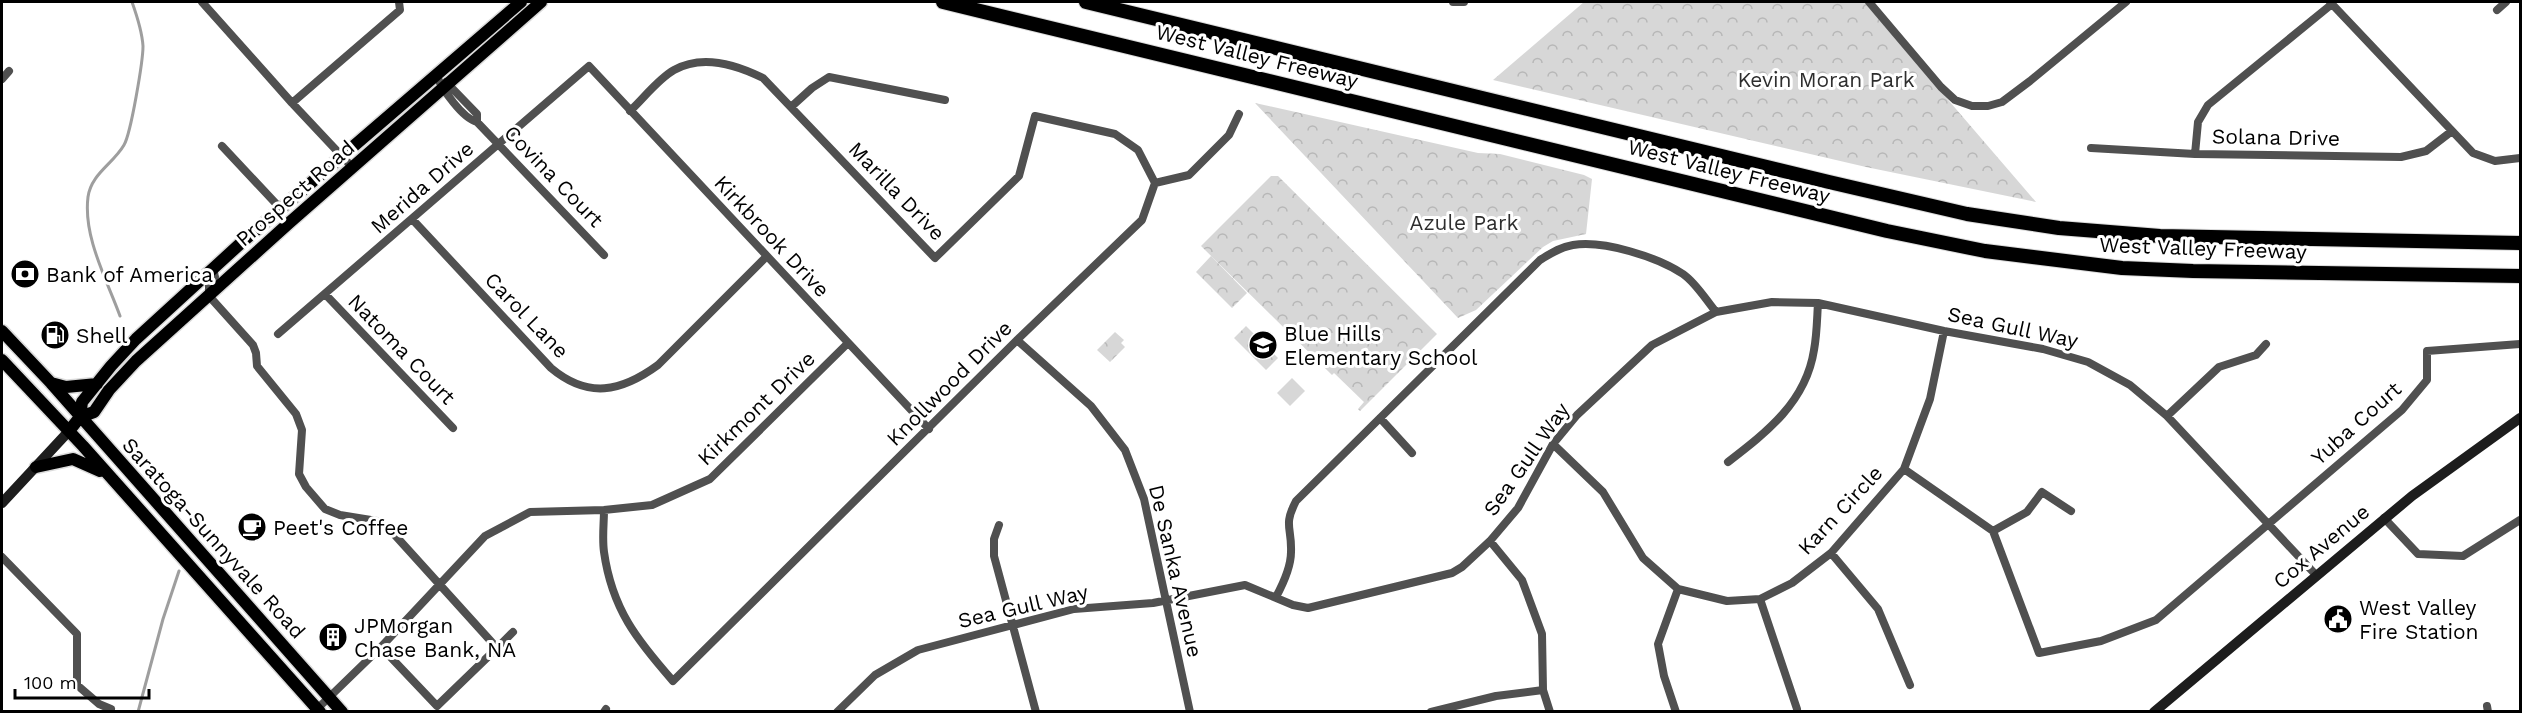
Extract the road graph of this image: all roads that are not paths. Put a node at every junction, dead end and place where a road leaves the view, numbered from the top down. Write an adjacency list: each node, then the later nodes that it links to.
1 (202, 2): 20 (street)
2 (399, 2): 20 (street)
3 (520, 2): 16 (main road, Prospect Road)
4 (541, 2): 18 (main road, Prospect Road)
5 (943, 2): 39 (highway, West Valley Freeway)
6 (1086, 2): 35 (highway, West Valley Freeway)
7 (1453, 2): 8 (street)
8 (1464, 2)
9 (1869, 2): 10 (street)
10 (2126, 2)
11 (2506, 2): 13 (street)
12 (2331, 3): 24 (street); 28 (street)
13 (2497, 10)
14 (589, 66): 22 (street, Kirkbrook Drive); 25 (street, Merida Drive)
15 (9, 71): 17 (street)
16 (436, 75): 18 (street, Covina Court); 29 (main road, Prospect Road)
17 (2, 79)
18 (446, 87): 25 (street, Covina Court); 31 (main road, Prospect Road)
19 (945, 100): 21 (street)
20 (292, 103): 29 (street)
21 (791, 107): 22 (street, Marilla Drive); 32 (street, Marilla Drive)
22 (630, 111): 37 (street, Kirkbrook Drive)
23 (1239, 114): 32 (street)
24 (2452, 131): 28 (street, Solana Drive); 30 (street)
25 (499, 145): 34 (street, Merida Drive); 36 (street, Covina Court)
26 (222, 146): 33 (street)
27 (2091, 148): 28 (street, Solana Drive)
28 (2194, 154)
29 (342, 157): 31 (street); 33 (main road, Prospect Road)
30 (2518, 159)
31 (353, 168): 41 (main road, Prospect Road)
32 (1155, 183): 47 (street, Knollwood Drive)
33 (281, 209): 38 (main road, Prospect Road)
34 (412, 219): 37 (street, Carol Lane); 40 (street, Merida Drive)
35 (2520, 243)
36 (604, 255)
37 (767, 256): 48 (street, Kirkbrook Drive)
38 (213, 269): 41 (street); 53 (main road, Prospect Road)
39 (2520, 276)
40 (325, 294): 46 (street, Merida Drive); 58 (street, Natoma Court)
41 (209, 296): 54 (main road, Prospect Road); 79 (street)
42 (1818, 303): 43 (street, Sea Gull Way); 45 (street, Sea Gull Way); 63 (street)
43 (1716, 312): 56 (street); 61 (street, Sea Gull Way)
44 (2, 331): 52 (main road, Saratoga-Sunnyvale Road)
45 (1944, 331): 55 (street, Sea Gull Way); 65 (street, Karn Circle)
46 (278, 334)
47 (1017, 340): 59 (street, Knollwood Drive); 83 (street, De Sanka Avenue)
48 (848, 343): 59 (street, Kirkbrook Drive); 68 (street, Kirkmont Drive)
49 (2266, 344): 55 (street)
50 (2520, 344): 72 (street, Yuba Court)
51 (2, 360): 60 (main road, Saratoga-Sunnyvale Road)
52 (51, 383): 53 (main road); 54 (main road, Saratoga-Sunnyvale Road)
53 (97, 384): 54 (main road, Prospect Road)
54 (80, 417): 60 (main road, Prospect Road); 90 (main road, Saratoga-Sunnyvale Road)
55 (2168, 417): 72 (street, Sea Gull Way)
56 (1380, 418): 62 (street); 81 (street)
57 (2520, 418): 70 (main road, Cox Avenue)
58 (453, 428)
59 (929, 429): 68 (street, Knollwood Drive)
60 (69, 431): 64 (main road, Prospect Road); 66 (main road, Saratoga-Sunnyvale Road)
61 (1553, 444): 75 (street, Sea Gull Way); 80 (street, Karn Circle)
62 (1412, 453)
63 (1728, 462)
64 (36, 467): 66 (main road); 67 (main road, Prospect Road)
65 (1904, 469): 74 (street); 76 (street, Karn Circle)
66 (107, 475): 93 (main road, Saratoga-Sunnyvale Road)
67 (2, 503)
68 (604, 510): 79 (street, Kirkmont Drive)
69 (2071, 511): 74 (street)
70 (2384, 518): 71 (street); 78 (main road, Cox Avenue)
71 (2520, 520)
72 (2268, 523): 74 (street); 78 (street, Sea Gull Way)
73 (999, 525): 84 (street)
74 (1993, 531)
75 (1490, 541): 81 (street, Sea Gull Way); 89 (street)
76 (1831, 553): 82 (street, Karn Circle); 88 (street)
77 (2, 557): 91 (street)
78 (2316, 575): 101 (main road, Cox Avenue)
79 (439, 584): 86 (street, Kirkmont Drive); 87 (street)
80 (1678, 589): 82 (street, Karn Circle); 100 (street)
81 (1276, 597): 83 (street, Sea Gull Way)
82 (1760, 599): 92 (street)
83 (1164, 602): 84 (street, Sea Gull Way); 97 (street, De Sanka Avenue)
84 (1012, 625): 95 (street, Sea Gull Way); 96 (street)
85 (513, 632): 87 (street)
86 (381, 647): 87 (street); 90 (street, Kirkmont Drive)
87 (497, 648)
88 (1910, 685)
89 (1542, 690): 98 (street); 99 (street)
90 (329, 697): 93 (street, Kirkmont Drive); 94 (main road, Saratoga-Sunnyvale Road)
91 (111, 709)
92 (1797, 710)
93 (318, 711)
94 (342, 711)
95 (837, 711)
96 (1036, 711)
97 (1190, 711)
98 (1431, 711)
99 (1550, 711)
100 (1676, 711)
101 (2154, 711)

